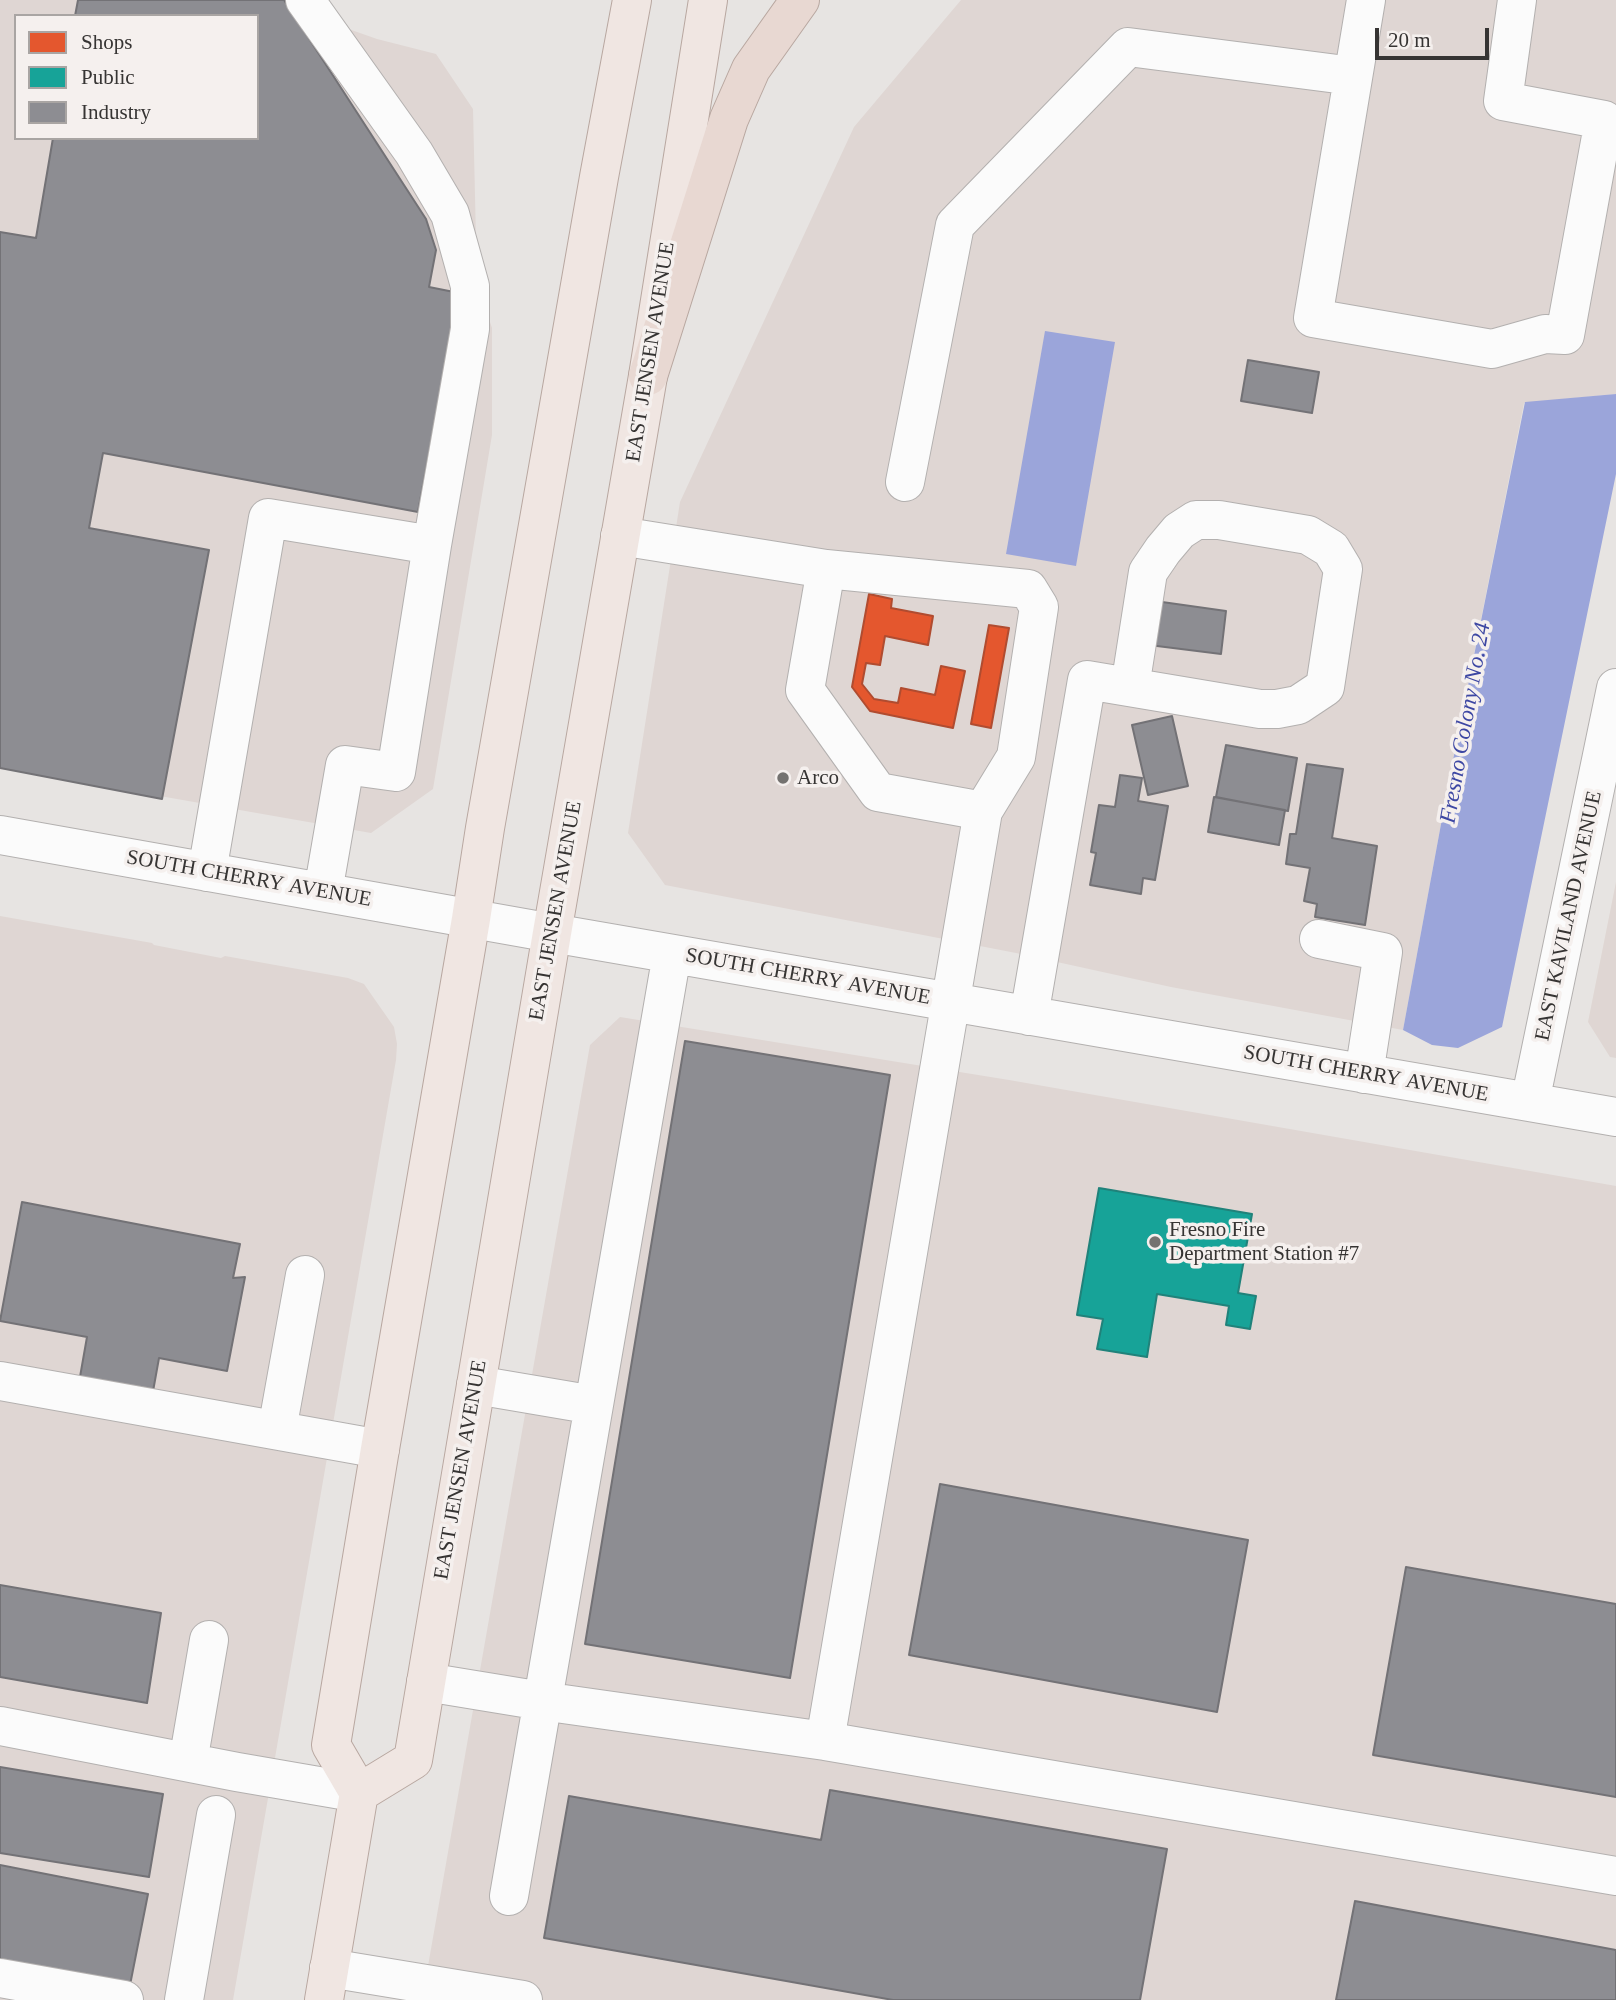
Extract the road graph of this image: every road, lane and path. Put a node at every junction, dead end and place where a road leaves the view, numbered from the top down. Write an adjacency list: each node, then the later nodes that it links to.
1 (305, 0): 11 (street)
2 (632, 0): 20 (main road)
3 (708, 0): 8 (main road, EAST JENSEN AVENUE)
4 (800, 0): 8 (highway)
5 (1366, 0): 7 (street)
6 (1517, 0): 7 (street)
7 (1353, 76): 9 (street)
8 (648, 376): 10 (main road, EAST JENSEN AVENUE)
9 (905, 482)
10 (620, 536): 12 (street); 21 (main road, EAST JENSEN AVENUE)
11 (432, 545): 18 (street); 19 (street)
12 (826, 569): 16 (street); 16 (street)
13 (1130, 687): 13 (street); 25 (street)
14 (1616, 688): 15 (street, EAST KAVILAND AVENUE)
15 (1610, 752): 27 (street, EAST KAVILAND AVENUE)
16 (983, 811): 24 (street)
17 (0, 835): 18 (street, SOUTH CHERRY AVENUE)
18 (206, 872): 19 (street, SOUTH CHERRY AVENUE)
19 (323, 892): 20 (street, SOUTH CHERRY AVENUE)
20 (471, 919): 21 (street, SOUTH CHERRY AVENUE); 34 (main road)
21 (552, 933): 23 (street, SOUTH CHERRY AVENUE); 31 (main road, EAST JENSEN AVENUE)
22 (1319, 939): 26 (street)
23 (672, 954): 24 (street, SOUTH CHERRY AVENUE); 32 (street)
24 (949, 1002): 25 (street, SOUTH CHERRY AVENUE); 39 (street)
25 (1029, 1016): 26 (street, SOUTH CHERRY AVENUE)
26 (1364, 1074): 27 (street, SOUTH CHERRY AVENUE)
27 (1530, 1102): 28 (street, SOUTH CHERRY AVENUE)
28 (1616, 1117)
29 (305, 1275): 33 (street)
30 (0, 1381): 33 (street)
31 (476, 1385): 32 (street); 36 (main road, EAST JENSEN AVENUE)
32 (594, 1405): 37 (street)
33 (277, 1430): 34 (street)
34 (380, 1449): 41 (main road)
35 (209, 1640): 40 (street)
36 (426, 1682): 37 (street); 41 (main road, EAST JENSEN AVENUE)
37 (542, 1701): 39 (street); 44 (street)
38 (0, 1726): 40 (street)
39 (825, 1741): 43 (street)
40 (188, 1762): 41 (street)
41 (359, 1793): 46 (main road)
42 (216, 1815): 48 (street)
43 (1616, 1876)
44 (509, 1896)
45 (0, 1978): 47 (street)
46 (327, 1984): 49 (street)
47 (124, 2000)
48 (184, 2000)
49 (523, 2000)

